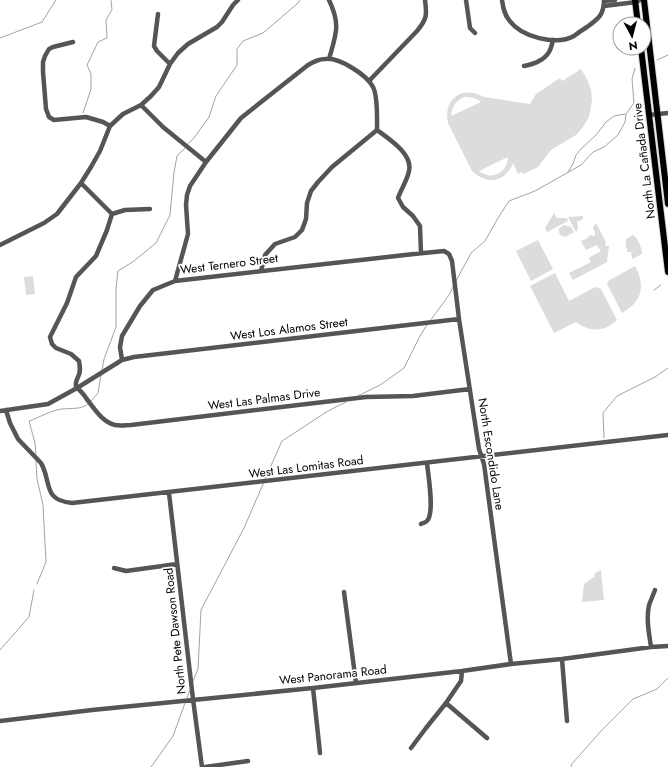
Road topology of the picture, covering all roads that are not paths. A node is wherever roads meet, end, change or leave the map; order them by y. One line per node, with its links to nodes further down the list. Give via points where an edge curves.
1 (238, 0): 17 (street, via 217,27 188,44)
2 (329, 0): 16 (street, via 337,30)
3 (425, 0): 19 (street, via 427,10 424,22)
4 (466, 0): 12 (street, via 470,28)
5 (502, 0): 13 (street, via 508,20 521,32)
6 (615, 0): 9 (street)
7 (644, 0): 22 (main road, North La Cañada Drive)
8 (637, 1): 9 (street); 11 (main road)
9 (604, 2): 13 (street, via 598,22 574,36)
10 (158, 14): 17 (street, via 154,46)
11 (638, 16)
12 (475, 33)
13 (553, 40): 18 (street, via 544,58 535,64)
14 (73, 42): 24 (street, via 49,49 43,62 46,109 49,117 54,120 86,117)
15 (642, 56): 23 (main road, North La Cañada Drive)
16 (329, 59): 19 (street, via 354,68); 26 (street, via 318,60 308,65 241,118)
17 (170, 64): 20 (street, via 159,87)
18 (524, 66)
19 (370, 82): 25 (street, via 374,87)
20 (141, 105): 24 (street, via 123,114); 26 (street, via 163,127)
21 (668, 113): 22 (street)
22 (657, 114): 23 (street); 28 (main road, North La Cañada Drive)
23 (649, 115): 35 (main road, North La Cañada Drive)
24 (110, 126): 27 (street, via 100,151)
25 (377, 130): 33 (street, via 399,148 409,163 409,171 398,198 420,226); 34 (street, via 318,182 311,191 302,230 295,237 275,244 265,256)
26 (206, 162): 36 (street, via 187,194 188,234)
27 (81, 183): 30 (street); 31 (street, via 57,214)
28 (668, 204)
29 (150, 209): 30 (street, via 125,210)
30 (112, 214): 39 (street, via 96,256 76,277 67,303 50,337 56,348 71,354 79,361)
31 (0, 246)
32 (444, 251): 33 (street, West Ternero Street); 37 (street, North Escondido Lane, via 449,254 452,261)
33 (422, 253): 34 (street, West Ternero Street)
34 (261, 270): 36 (street, West Ternero Street)
35 (668, 272)
36 (176, 281): 38 (street, West Ternero Street, via 153,290 140,306 122,336)
37 (459, 319): 38 (street, West Los Alamos Street); 40 (street, North Escondido Lane)
38 (122, 360): 39 (street)
39 (77, 388): 40 (street, West Las Palmas Drive, via 103,419 120,426); 41 (street, via 48,404)
40 (470, 389): 44 (street, North Escondido Lane)
41 (6, 410): 42 (street); 46 (street, West Las Lomitas Road, via 18,439 41,463 50,492 56,499 79,503)
42 (0, 411)
43 (668, 435): 44 (street, West Las Lomitas Road)
44 (481, 456): 45 (street, West Las Lomitas Road); 55 (street, North Escondido Lane)
45 (427, 463): 46 (street, West Las Lomitas Road); 47 (street, via 431,504 429,517)
46 (169, 493): 48 (street, North Pete Dawson Road)
47 (421, 524)
48 (178, 564): 49 (street, via 126,571); 59 (street, North Pete Dawson Road)
49 (114, 568)
50 (655, 590): 53 (street, via 648,614)
51 (344, 592): 57 (street)
52 (668, 646): 53 (street, West Panorama Road)
53 (651, 647): 54 (street, West Panorama Road)
54 (562, 659): 55 (street, West Panorama Road); 62 (street)
55 (511, 664): 56 (street, West Panorama Road)
56 (462, 671): 57 (street, West Panorama Road); 60 (street, via 461,681)
57 (356, 683): 58 (street, West Panorama Road)
58 (313, 688): 59 (street, West Panorama Road); 65 (street)
59 (193, 700): 61 (street, West Panorama Road); 67 (street, North Pete Dawson Road)
60 (446, 703): 63 (street); 64 (street)
61 (0, 721)
62 (568, 721)
63 (487, 738)
64 (411, 748)
65 (320, 753)
66 (248, 762): 68 (street)
67 (202, 767)
68 (205, 767)

